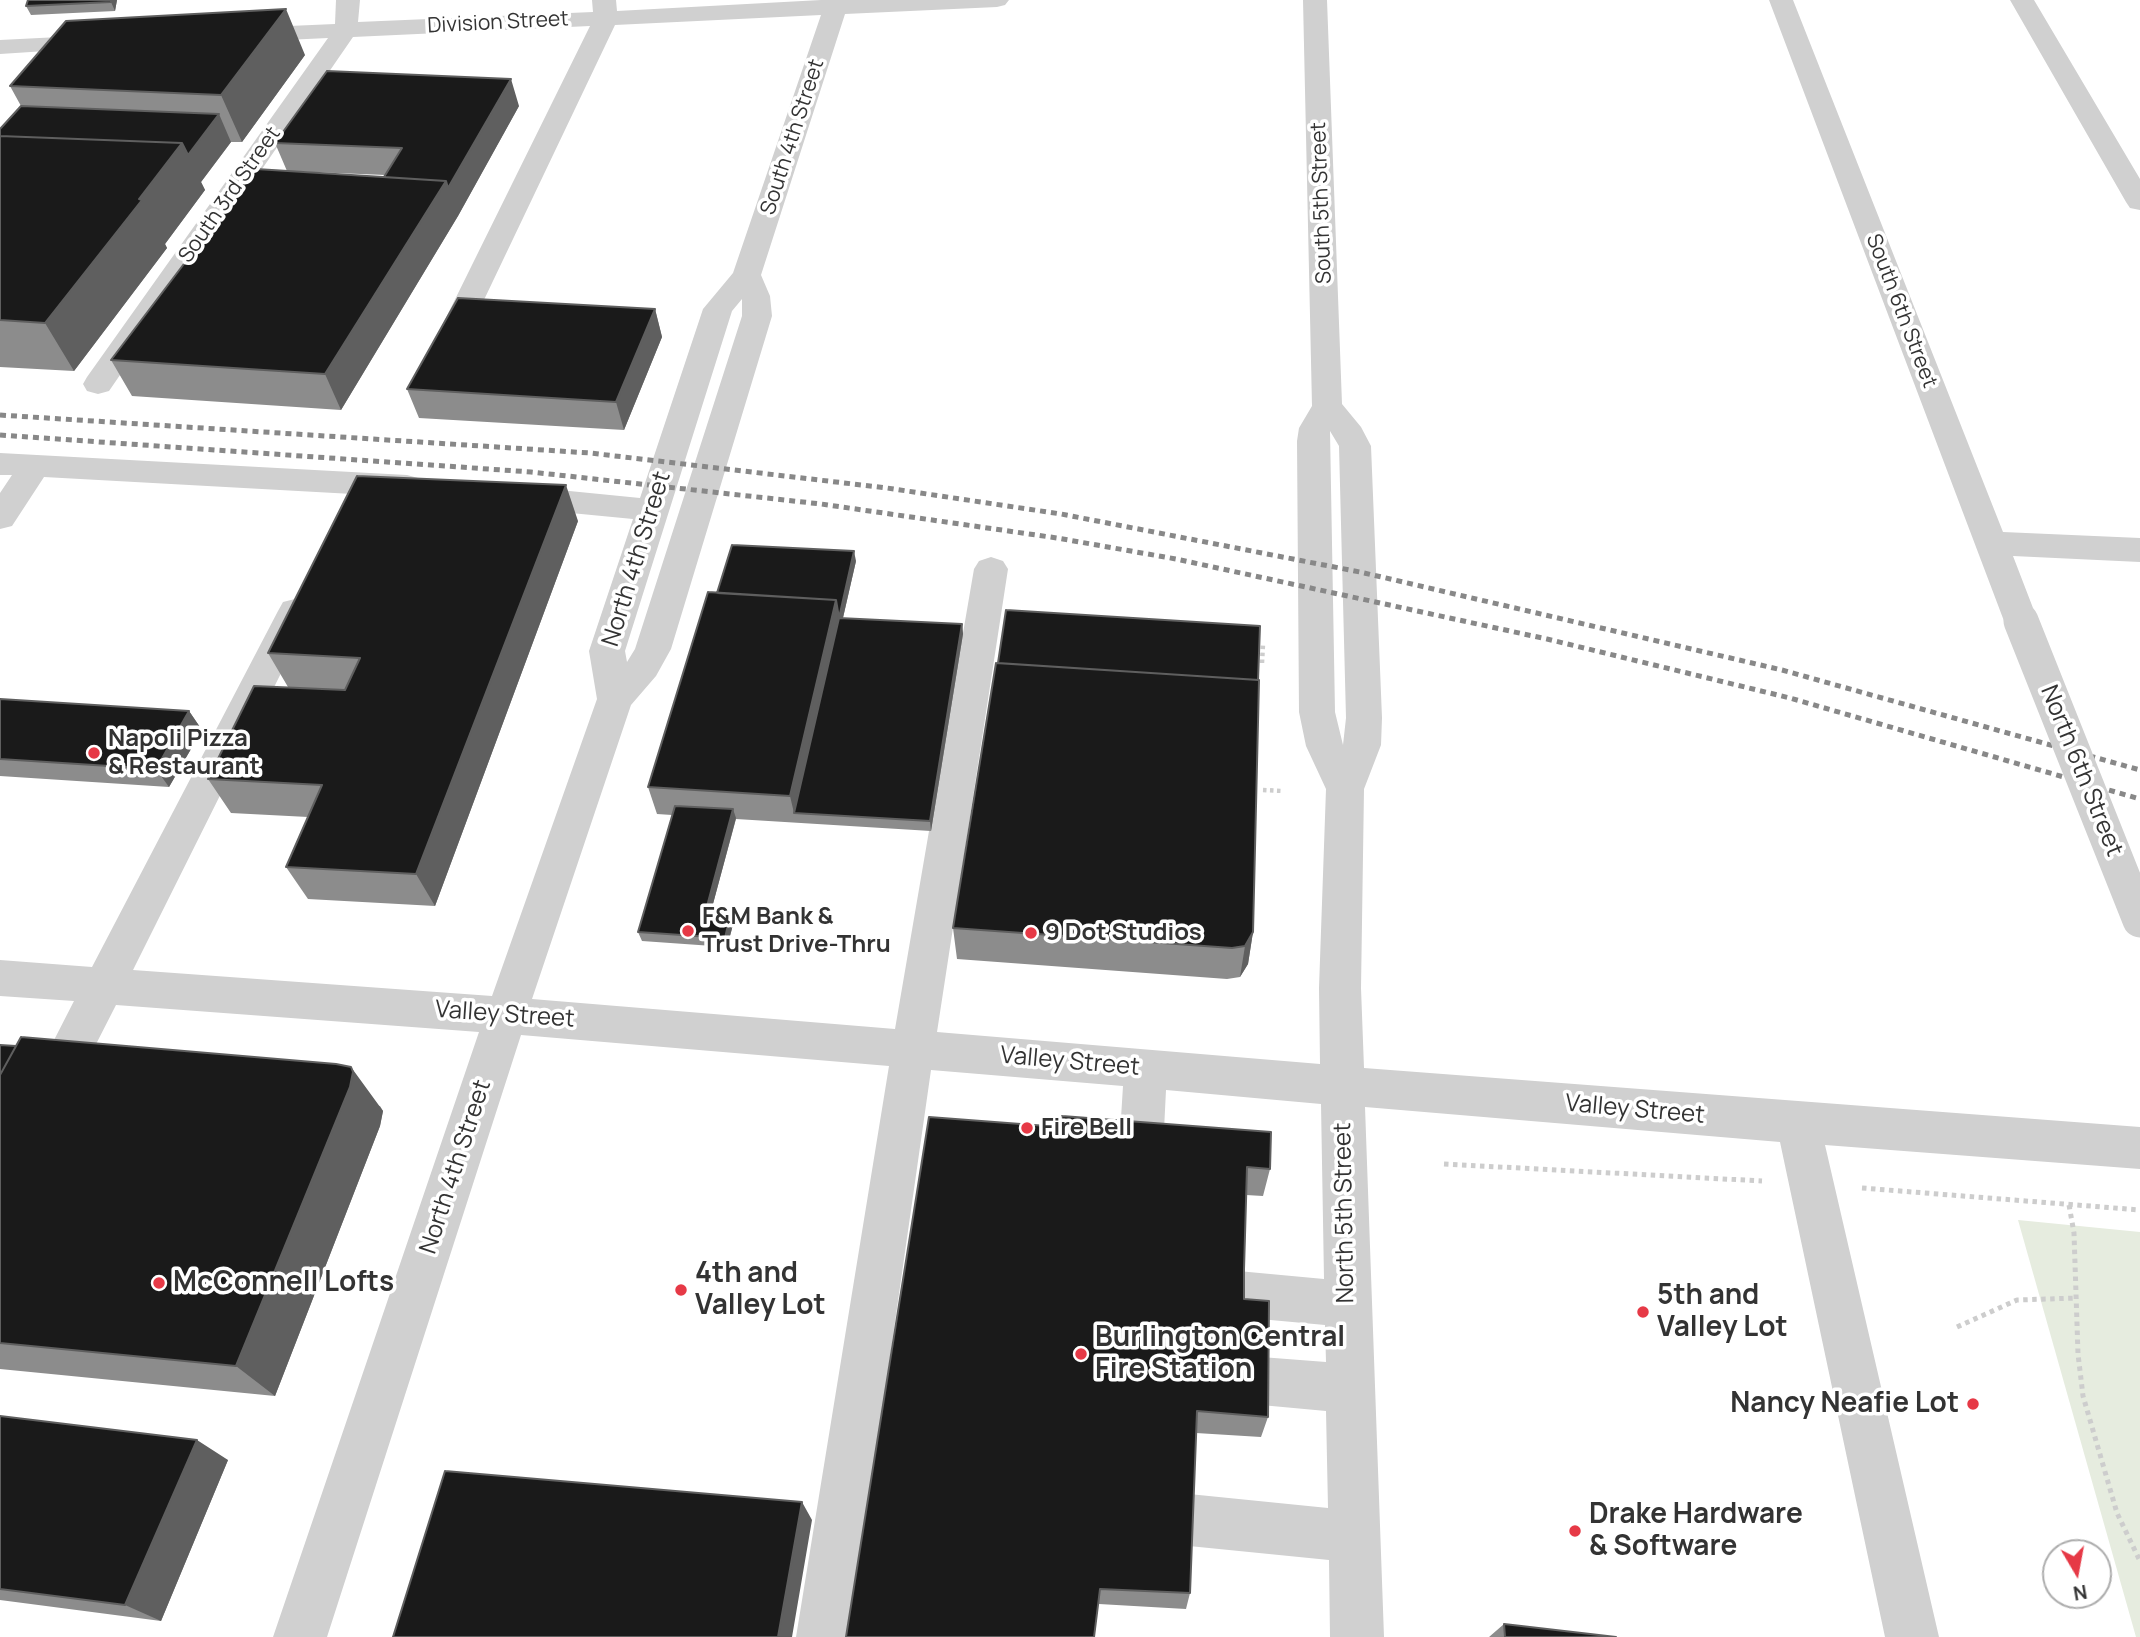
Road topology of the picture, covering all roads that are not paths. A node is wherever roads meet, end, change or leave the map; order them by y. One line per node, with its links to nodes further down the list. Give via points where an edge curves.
1 (348, 0): 8 (street)
2 (997, 0): 6 (street, Division Street)
3 (1315, 0): 16 (street, South 5th Street)
4 (1781, 0): 26 (street, South 6th Street)
5 (2022, 0): 12 (street)
6 (834, 4): 7 (street, Division Street); 13 (street, South 4th Street)
7 (605, 9): 8 (street, Division Street); 14 (street)
8 (346, 30): 9 (street, Division Street); 15 (street, South 3rd Street)
9 (221, 36)
10 (124, 41): 11 (street)
11 (0, 47)
12 (2140, 202)
13 (747, 275): 17 (street, South 4th Street, via 718,309); 32 (street, North 4th Street, via 756,296 757,316 653,649)
14 (436, 368)
15 (98, 384)
16 (1327, 406): 28 (street, South 5th Street, via 1313,435); 33 (street, North 5th Street, via 1354,446 1363,731)
17 (668, 461): 23 (street, North 4th Street)
18 (0, 464): 19 (street)
19 (37, 466): 20 (street); 24 (street)
20 (361, 481): 21 (street); 25 (street)
21 (430, 488)
22 (485, 494): 23 (street)
23 (652, 510): 32 (street, North 4th Street, via 607,651)
24 (0, 518)
25 (342, 519)
26 (1989, 542): 27 (street); 31 (street, South 6th Street)
27 (2140, 550)
28 (1314, 563): 33 (street, North 5th Street, via 1317,712 1325,747)
29 (991, 569): 38 (street)
30 (311, 581): 36 (street)
31 (2021, 621): 34 (street, North 6th Street, bridge)
32 (615, 698): 37 (street, North 4th Street)
33 (1345, 789): 40 (street, North 5th Street)
34 (2140, 920)
35 (0, 978): 36 (street, Valley Street)
36 (106, 985): 37 (street, Valley Street); 41 (street)
37 (506, 1015): 38 (street, Valley Street); 51 (street, North 4th Street)
38 (913, 1048): 39 (street, Valley Street); 52 (street)
39 (1146, 1069): 40 (street, Valley Street); 44 (street)
40 (1342, 1086): 42 (street, Valley Street); 46 (street, North 5th Street)
41 (38, 1114)
42 (1798, 1122): 43 (street, Valley Street); 54 (street)
43 (2140, 1148)
44 (1141, 1150)
45 (1238, 1294): 46 (street)
46 (1348, 1304): 48 (street, North 5th Street)
47 (1261, 1381): 48 (street)
48 (1350, 1390): 50 (street, North 5th Street)
49 (1189, 1520): 50 (street)
50 (1354, 1537): 53 (street, North 5th Street)
51 (300, 1637)
52 (823, 1637)
53 (1357, 1637)
54 (1912, 1637)

